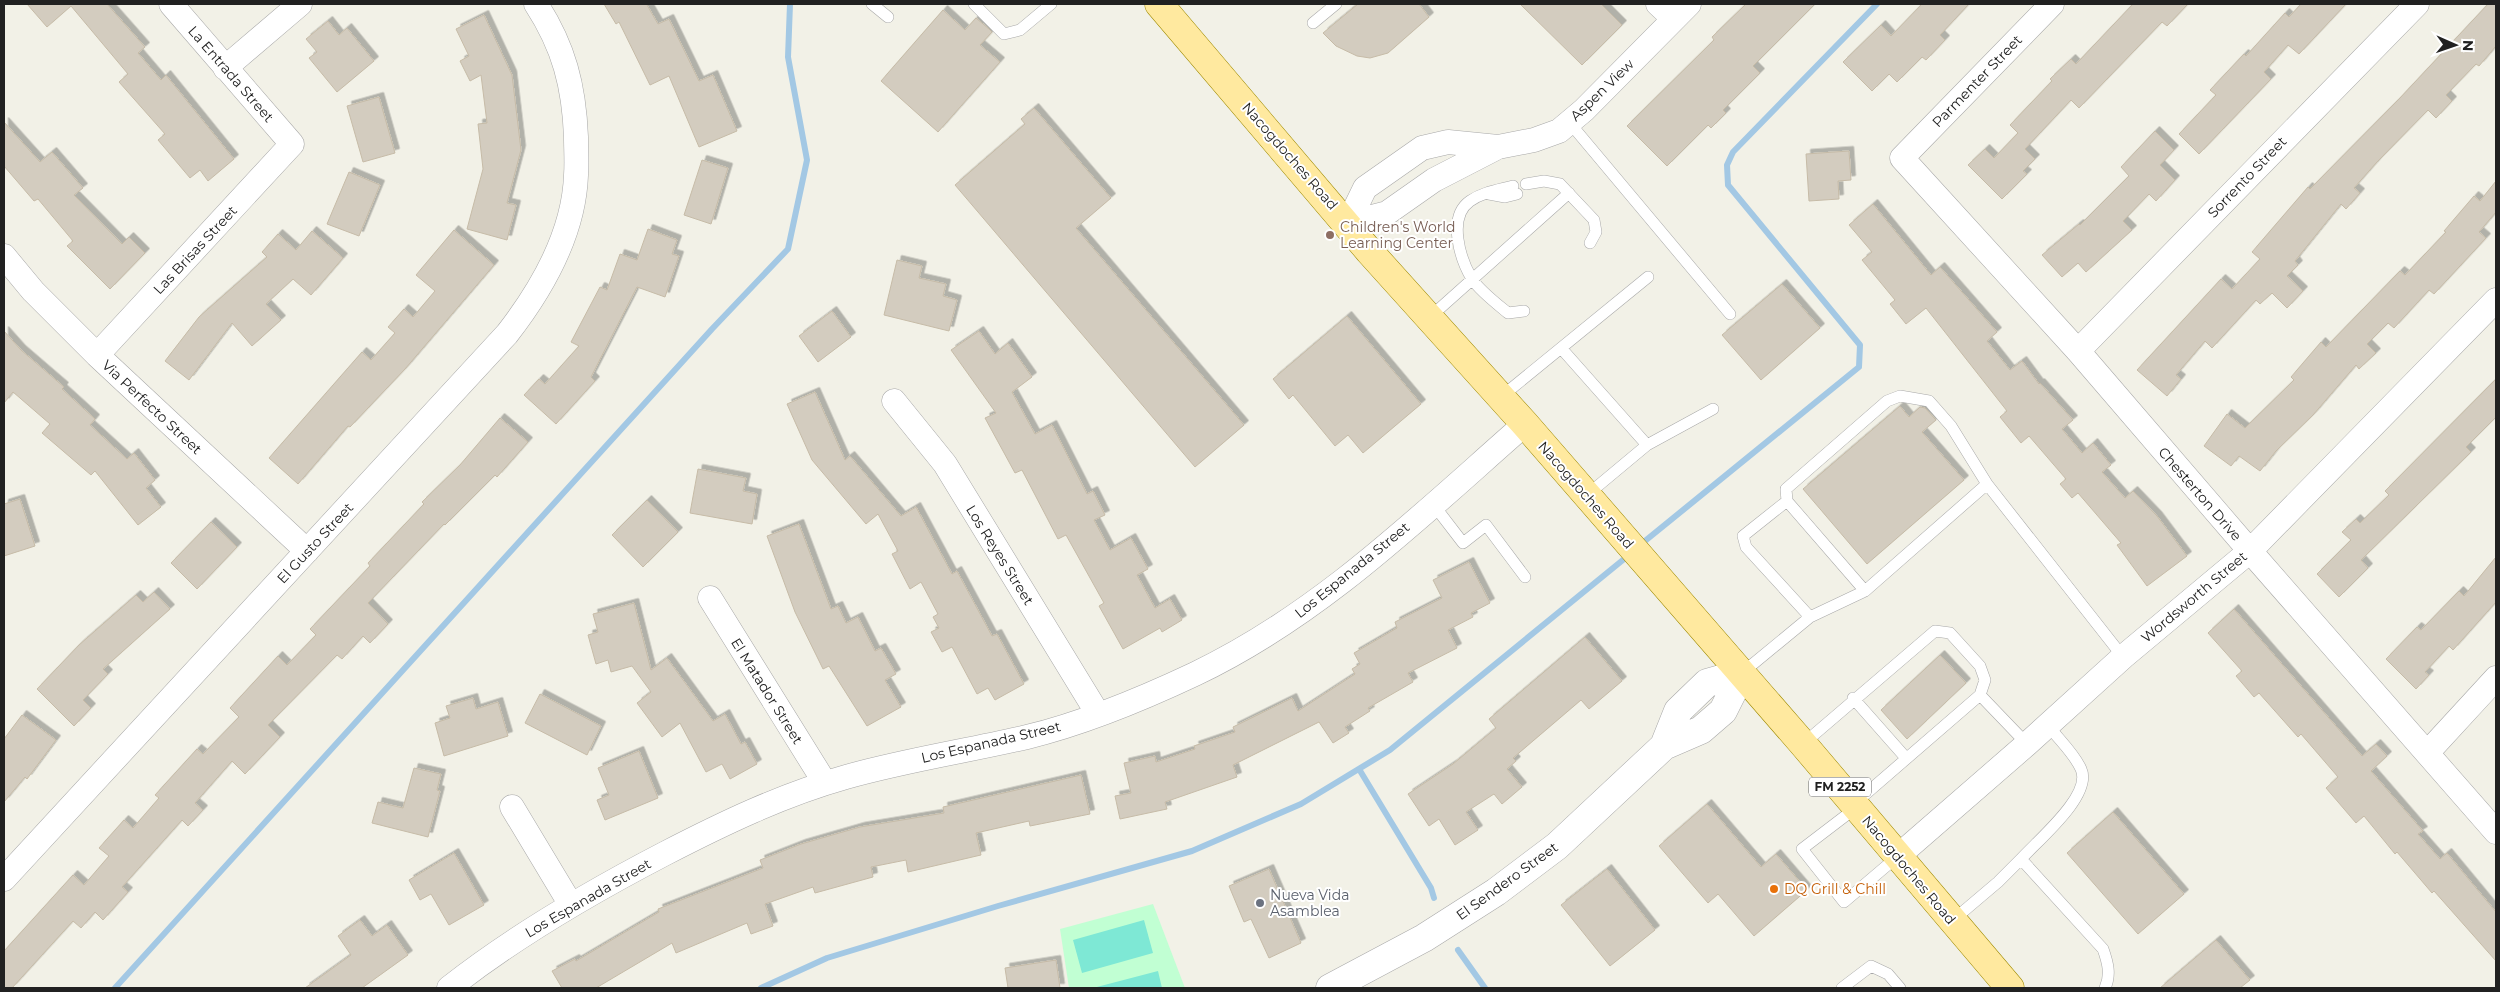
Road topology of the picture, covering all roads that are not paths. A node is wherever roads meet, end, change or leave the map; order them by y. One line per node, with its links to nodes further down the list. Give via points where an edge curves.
1 (171, 4): 14 (street, La Entrada Street)
2 (300, 4): 14 (street)
3 (536, 4): 41 (street, El Gusto Street, via 562,52 570,78 575,130 576,177 568,222 557,252 527,309 507,334)
4 (872, 4): 12 (lane)
5 (974, 4): 6 (lane, via 1004,34 1020,30)
6 (1051, 4)
7 (1159, 4): 20 (main road, Nacogdoches Road / FM 2252)
8 (1336, 4): 13 (lane)
9 (2052, 4): 18 (street, Parmenter Street)
10 (2417, 4): 30 (street, Sorrento Street)
11 (1674, 9): 15 (street, Aspen View)
12 (888, 17)
13 (1313, 23)
14 (225, 68): 16 (street, La Entrada Street)
15 (1569, 122): 17 (street, Aspen View, via 1559,131 1534,140); 27 (lane)
16 (292, 144): 31 (street, Las Brisas Street)
17 (1498, 147): 20 (street, Aspen View, via 1434,180 1387,214); 20 (street, Aspen View, via 1448,142 1422,148 1365,188)
18 (1902, 158): 30 (street, Chesterton Drive)
19 (1569, 193): 21 (lane, via 1594,220 1596,232); 24 (lane); 24 (lane, via 1560,184 1548,181 1544,186 1521,189 1505,197 1485,193 1468,202 1456,225 1460,250)
20 (1348, 223): 28 (main road, Nacogdoches Road / FM 2252)
21 (1590, 243)
22 (4, 256): 31 (street, Via Perfecto Street, via 33,291)
23 (1648, 278): 29 (lane)
24 (1472, 279): 26 (lane, via 1508,313); 28 (lane)
25 (2496, 300): 42 (street, Wordsworth Street)
26 (1524, 311)
27 (1730, 314)
28 (1429, 318): 32 (main road, Nacogdoches Road / FM 2252)
29 (1562, 348): 32 (lane); 36 (lane)
30 (2078, 351): 42 (street, Chesterton Drive)
31 (97, 355): 41 (street, Via Perfecto Street)
32 (1501, 397): 35 (main road, Nacogdoches Road / FM 2252)
33 (894, 401): 52 (street, Los Reyes Street, via 944,464)
34 (1713, 409): 36 (lane)
35 (1525, 424): 39 (main road, Nacogdoches Road / FM 2252); 40 (street, Los Espanada Street)
36 (1647, 444): 39 (lane)
37 (1987, 484): 38 (lane, via 1951,426 1928,401 1900,396 1887,401 1786,489); 44 (lane); 47 (lane)
38 (1788, 501): 44 (lane); 46 (lane, via 1743,536 1746,547)
39 (1593, 503): 48 (main road, Nacogdoches Road / FM 2252)
40 (1433, 504): 43 (lane, via 1462,543 1486,525); 52 (street, Los Espanada Street, via 1369,561 1295,617 1196,673)
41 (307, 551): 64 (street, El Gusto Street)
42 (2250, 551): 47 (street, Wordsworth Street); 56 (street, Chesterton Drive)
43 (1525, 577)
44 (1865, 592): 46 (lane)
45 (710, 598): 58 (street, El Matador Street)
46 (1810, 617): 48 (lane)
47 (2123, 657): 53 (street, Wordsworth Street)
48 (1742, 673): 54 (main road, Nacogdoches Road / FM 2252); 68 (street, El Sendero Street, via 1707,683 1678,711 1664,746 1557,846 1496,892 1424,938)
49 (2496, 678): 56 (street)
50 (1980, 695): 51 (lane, via 1985,680 1980,666 1950,633 1935,631); 55 (lane); 57 (lane)
51 (1853, 698): 54 (lane); 57 (lane)
52 (1098, 714): 58 (street, Los Espanada Street, via 1029,736 912,760)
53 (2048, 725): 55 (street, Wordsworth Street); 63 (lane, via 2082,770 2084,781 2070,807)
54 (1803, 744): 59 (main road, Nacogdoches Road / FM 2252)
55 (2028, 744): 62 (street, Wordsworth Street)
56 (2428, 752): 61 (street, Chesterton Drive)
57 (1906, 758): 59 (lane)
58 (825, 783): 65 (street, Los Espanada Street, via 729,820)
59 (1855, 805): 62 (main road, Nacogdoches Road / FM 2252); 62 (lane, via 1802,849 1844,902)
60 (512, 807): 65 (street)
61 (2496, 832)
62 (1897, 857): 66 (main road, Nacogdoches Road / FM 2252)
63 (2021, 859): 66 (lane); 72 (lane, via 2103,950 2109,969)
64 (4, 880)
65 (571, 905): 67 (street, Los Espanada Street)
66 (1952, 921): 71 (main road, Nacogdoches Road / FM 2252)
67 (448, 988)
68 (1330, 988)
69 (1842, 988): 70 (lane, via 1871,966 1888,974)
70 (1900, 988)
71 (2010, 988)
72 (2105, 988)

